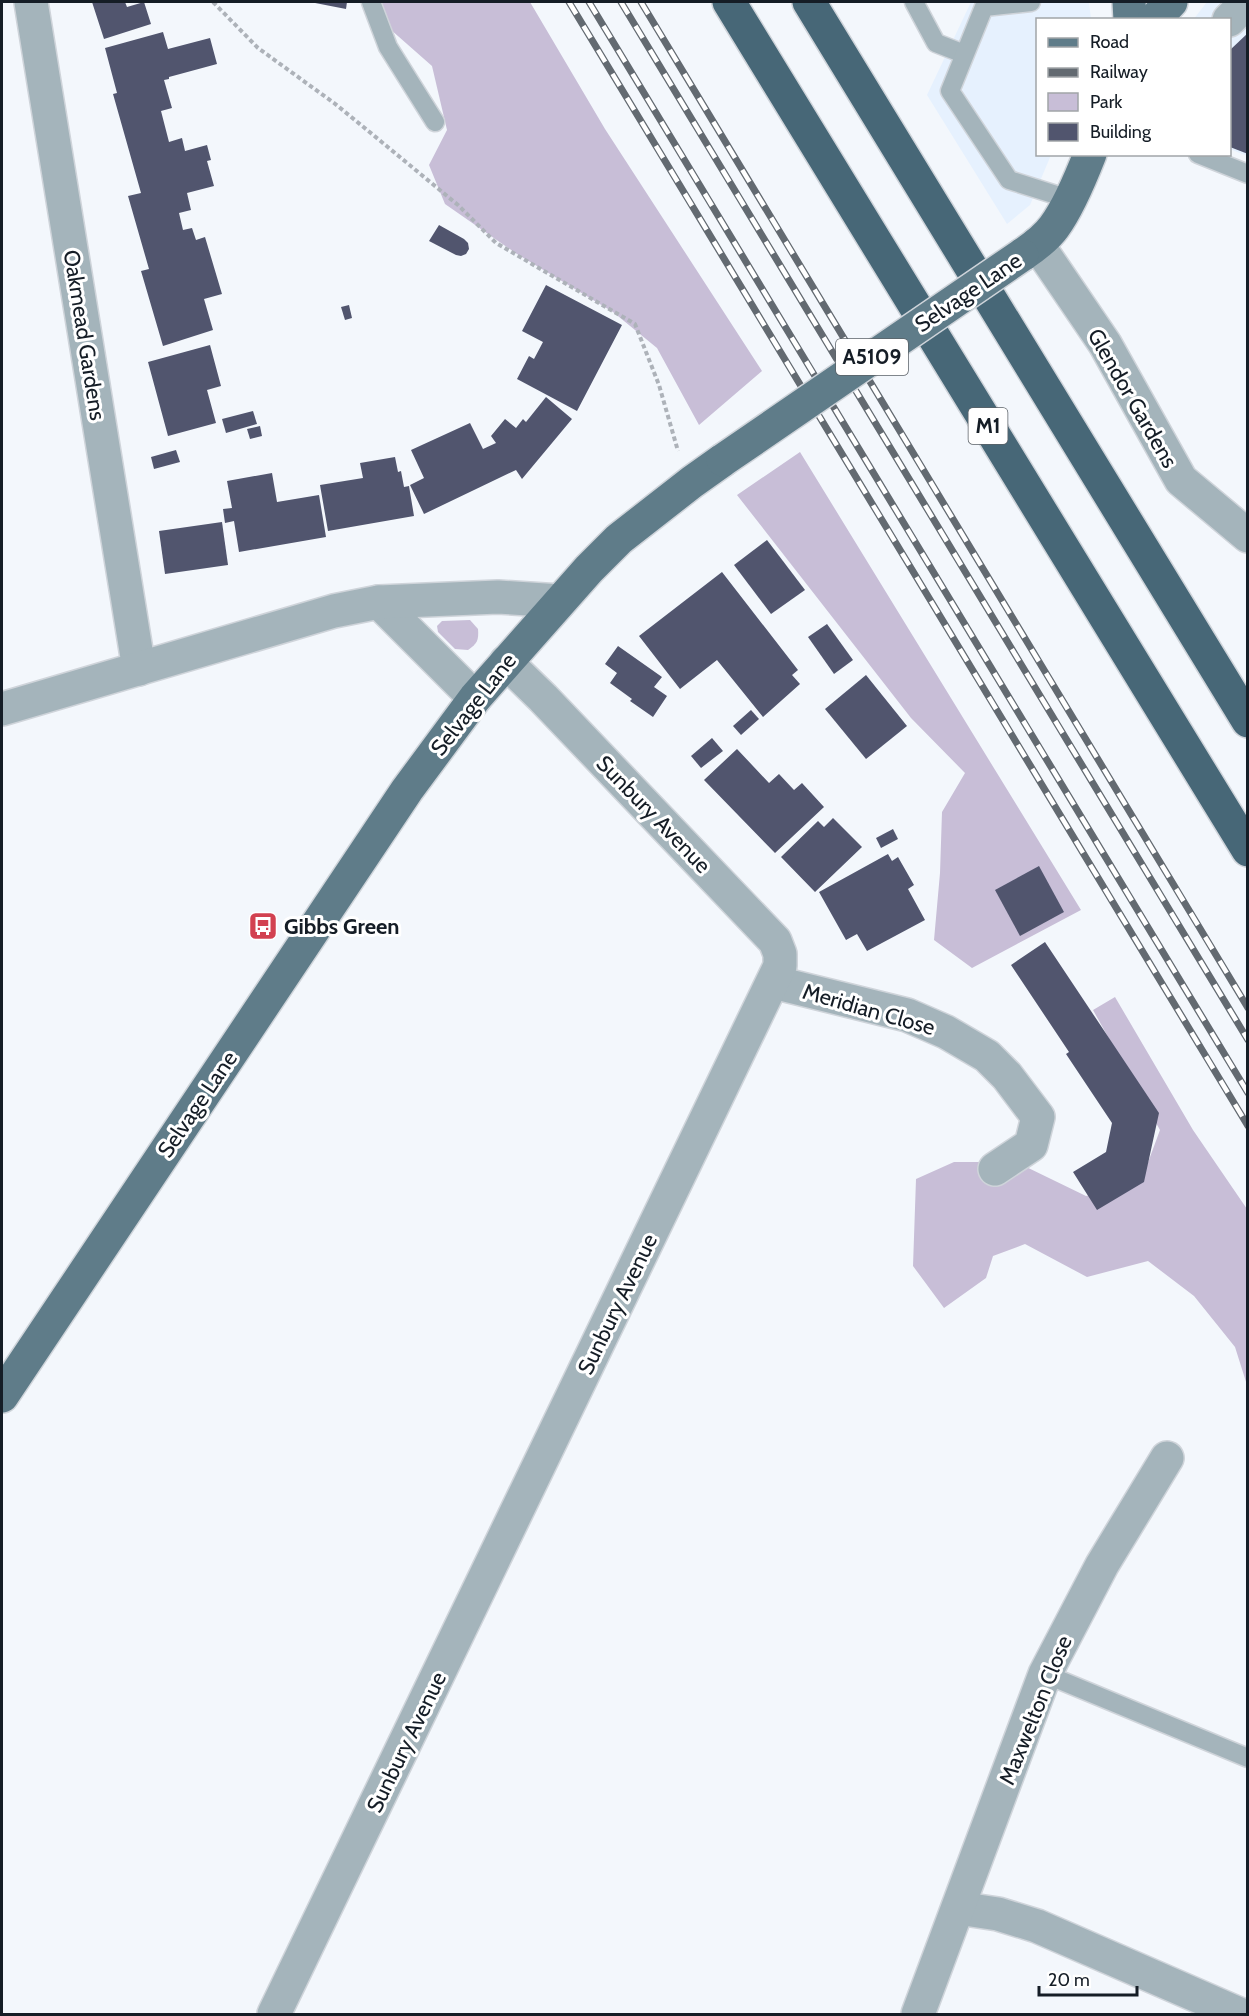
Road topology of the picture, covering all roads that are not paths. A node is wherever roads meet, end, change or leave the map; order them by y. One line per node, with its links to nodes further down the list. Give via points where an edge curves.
1 (31, 2): 24 (street, Oakmead Gardens)
2 (371, 2): 14 (lane, via 388,47)
3 (729, 2): 28 (highway, M1)
4 (809, 2): 27 (highway)
5 (914, 2): 13 (lane, via 936,43)
6 (1031, 2): 13 (lane, via 984,8)
7 (1129, 2): 10 (main road)
8 (1171, 2): 11 (main road)
9 (1247, 2): 12 (street)
10 (1130, 18)
11 (1156, 18)
12 (1230, 18)
13 (964, 54): 18 (lane, via 950,92 1009,180)
14 (435, 122)
15 (1089, 156): 18 (main road, Selvage Lane / A5109)
16 (1203, 156): 17 (lane)
17 (1248, 174)
18 (1069, 199): 19 (main road, Selvage Lane / A5109, via 1054,227)
19 (1030, 249): 20 (street, Glendor Gardens, via 1105,344 1181,480); 21 (main road, Selvage Lane / A5109, bridge, via 692,482 619,539)
20 (1248, 536)
21 (560, 601): 22 (street, via 498,597); 23 (main road, Selvage Lane / A5109)
22 (379, 602): 24 (street, via 334,610); 25 (street)
23 (506, 662): 25 (main road, Selvage Lane / A5109); 29 (street, Sunbury Avenue, via 775,941 780,966)
24 (138, 669): 26 (street)
25 (475, 698): 31 (main road, Selvage Lane / A5109, via 407,790)
26 (2, 709)
27 (1248, 721)
28 (1248, 850)
29 (773, 982): 30 (street, Meridian Close, via 908,1016 987,1056 1038,1117 1031,1145); 36 (street, Sunbury Avenue)
30 (995, 1169)
31 (2, 1396)
32 (1167, 1458): 33 (street, Maxwelton Close, via 1102,1565)
33 (1045, 1674): 34 (lane); 35 (street, Maxwelton Close)
34 (1248, 1758)
35 (958, 1908): 37 (street, Maxwelton Close); 38 (street, via 998,1914 1037,1926)
36 (274, 2014)
37 (918, 2014)
38 (1239, 2014)

